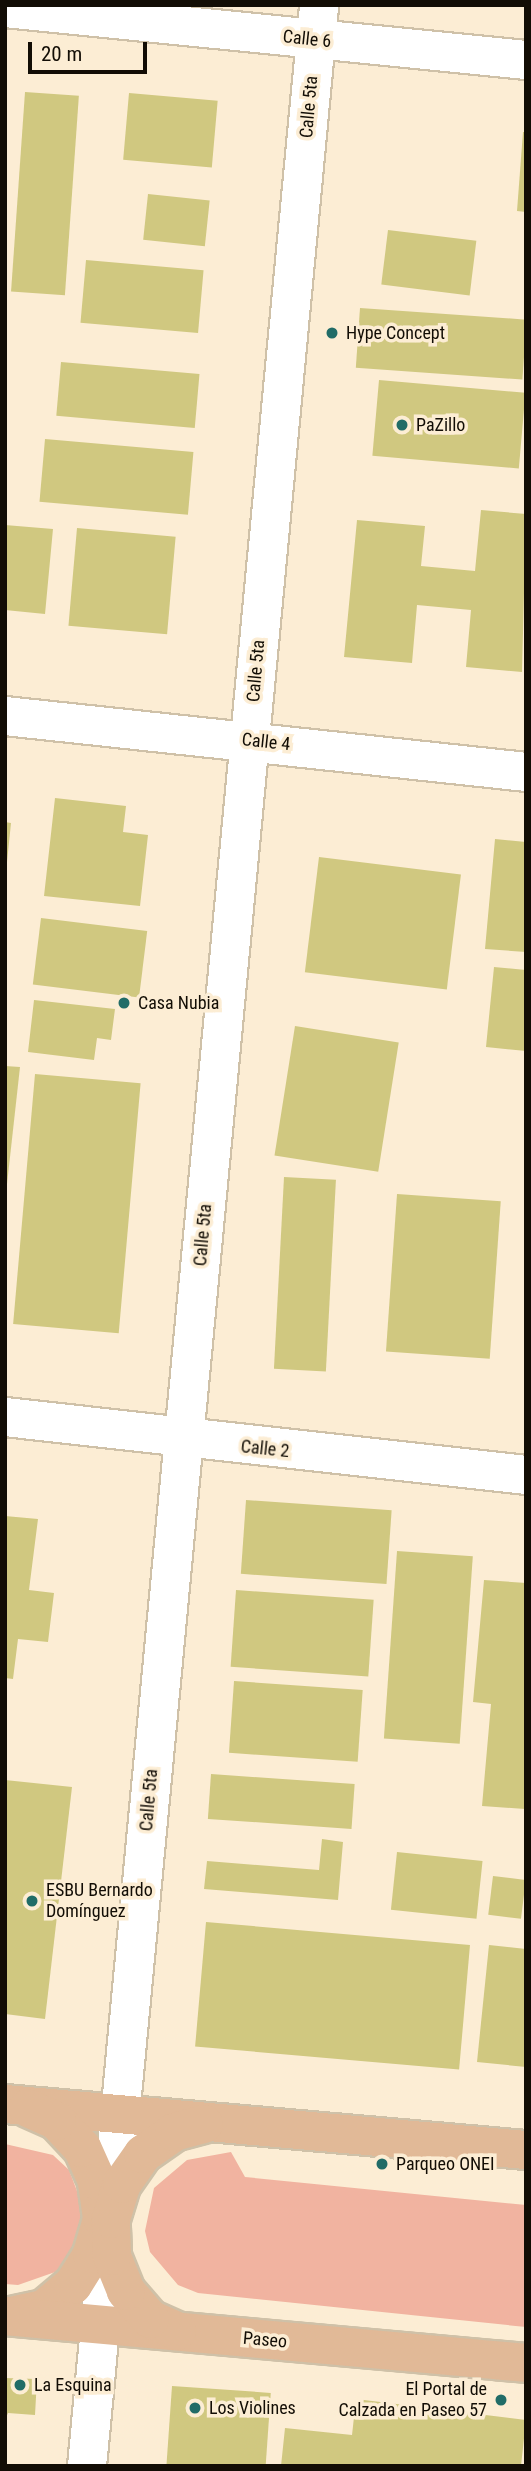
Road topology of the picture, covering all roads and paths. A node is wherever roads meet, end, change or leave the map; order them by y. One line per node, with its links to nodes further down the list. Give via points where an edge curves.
1 (5, 8): 2 (street, Calle 6)
2 (317, 22): 3 (street, Calle 6); 5 (street, Calle 5ta)
3 (526, 60)
4 (5, 716): 5 (street, Calle 4)
5 (249, 740): 6 (street, Calle 4); 8 (street, Calle 5ta)
6 (526, 772)
7 (5, 1417): 8 (street, Calle 2)
8 (183, 1440): 9 (street, Calle 2); 11 (street, Calle 5ta)
9 (526, 1475)
10 (14, 2105): 11 (main road); 15 (main road, via 57,2121 82,2148 97,2181 102,2218 92,2254 73,2285 44,2309)
11 (119, 2114): 12 (main road); 14 (street, Calle 5ta)
12 (209, 2122): 13 (main road); 14 (main road, via 174,2132 144,2154 122,2184)
13 (526, 2150)
14 (111, 2219): 16 (street, Calle 5ta); 17 (main road, via 112,2256 126,2291 150,2319)
15 (8, 2316): 16 (main road, Paseo)
16 (100, 2325): 17 (main road, Paseo); 19 (street, Calle 5ta)
17 (181, 2332): 18 (main road, Paseo)
18 (526, 2363)
19 (87, 2466)

